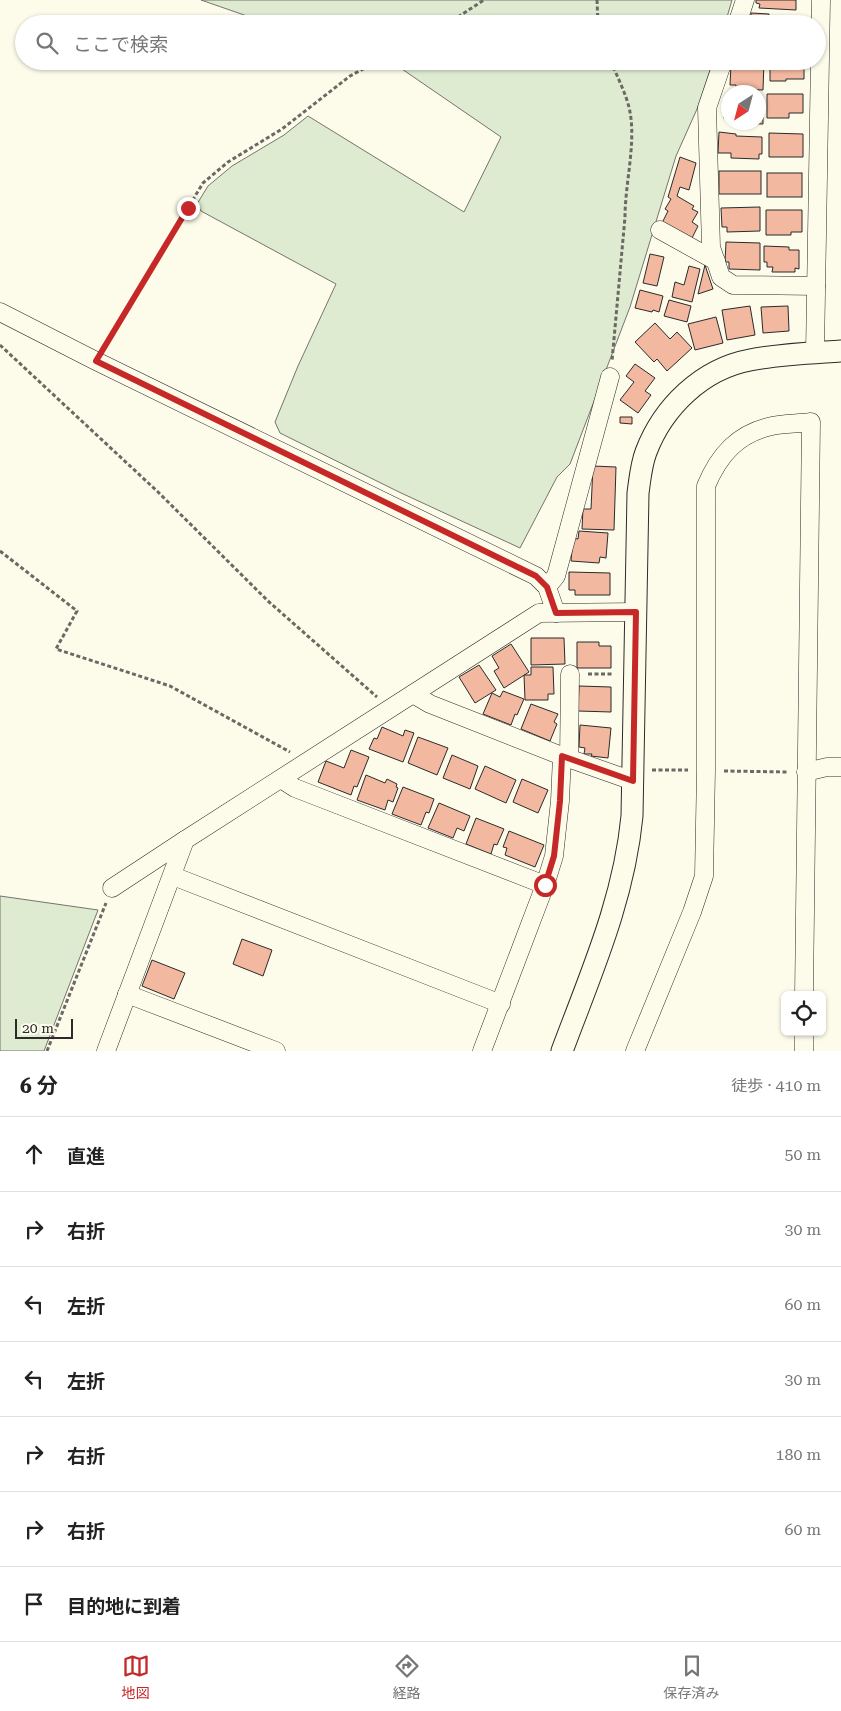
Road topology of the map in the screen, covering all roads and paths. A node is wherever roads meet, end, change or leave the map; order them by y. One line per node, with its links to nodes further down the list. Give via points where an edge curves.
1 (484, 0): 5 (path)
2 (597, 0): 6 (path)
3 (745, 0): 7 (street)
4 (821, 0): 8 (street)
5 (461, 15)
6 (598, 15)
7 (740, 15)
8 (821, 15)
9 (361, 70): 19 (path, via 282,128 228,162 203,183)
10 (614, 70): 20 (path, via 630,111 632,134)
11 (721, 70): 14 (street, via 707,108 711,246)
12 (820, 70): 15 (street)
13 (660, 230): 14 (street)
14 (716, 261): 15 (street, via 721,277 733,286)
15 (816, 286): 18 (street)
16 (0, 312): 19 (street)
17 (0, 346): 28 (path, via 158,492 268,601)
18 (828, 351): 23 (street, via 750,360 728,366 696,384 666,414 654,434 641,472)
19 (96, 361): 22 (street, via 536,576)
20 (610, 376): 22 (street, via 556,576)
21 (0, 551): 29 (path, via 76,611 56,650 170,686)
22 (547, 587): 24 (street)
23 (636, 612): 24 (street); 34 (street)
24 (556, 613): 27 (street, via 539,614)
25 (570, 674): 26 (path); 30 (street)
26 (619, 674)
27 (413, 694): 30 (street, via 430,704); 33 (street)
28 (378, 698)
29 (293, 754)
30 (566, 757): 34 (street); 37 (street, via 554,856)
31 (834, 767): 32 (street)
32 (806, 772): 39 (street); 48 (street, via 811,422 772,426 737,441 714,467 706,486 704,876)
33 (282, 779): 35 (street); 37 (street, via 295,788)
34 (633, 781): 47 (street, via 630,842 617,901)
35 (185, 840): 36 (street); 38 (street)
36 (173, 876): 40 (street); 41 (street)
37 (545, 885): 41 (street)
38 (112, 888): 43 (path)
39 (804, 991)
40 (128, 994): 44 (street); 45 (street)
41 (501, 1004): 46 (street)
42 (804, 1036): 49 (street)
43 (47, 1051)
44 (106, 1051)
45 (276, 1051)
46 (482, 1051)
47 (562, 1051)
48 (635, 1051)
49 (804, 1051)

